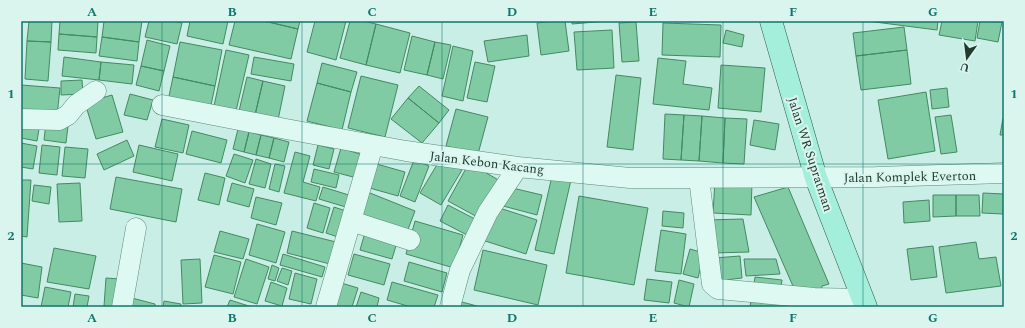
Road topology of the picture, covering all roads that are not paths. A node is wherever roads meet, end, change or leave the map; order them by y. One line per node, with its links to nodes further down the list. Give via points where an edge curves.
1 (771, 21): 9 (main road, Jalan WR Supratman)
2 (96, 91): 4 (street, via 59,120)
3 (162, 105): 5 (street, Jalan Kebon Kacang)
4 (21, 118)
5 (373, 145): 6 (street, Jalan Kebon Kacang); 10 (street)
6 (518, 167): 8 (street, Jalan Kebon Kacang, via 630,178); 16 (street, via 488,212 460,270)
7 (1004, 173): 9 (street, Jalan Komplek Everton)
8 (700, 178): 9 (street, Jalan Kebon Kacang); 13 (street, via 714,287)
9 (816, 178): 13 (main road, Jalan WR Supratman)
10 (351, 221): 12 (street); 15 (street)
11 (136, 228): 14 (street)
12 (410, 240)
13 (864, 303)
14 (122, 307)
15 (326, 307)
16 (450, 307)

